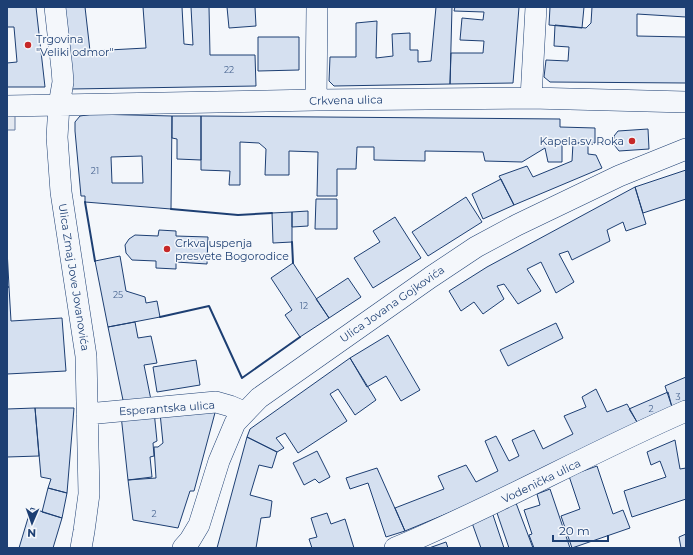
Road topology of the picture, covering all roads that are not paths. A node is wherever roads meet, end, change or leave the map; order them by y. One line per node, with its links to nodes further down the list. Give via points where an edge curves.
1 (55, 7): 7 (street, Ulica Zmaj Jove Jovanovića, via 63,82)
2 (317, 7): 5 (street)
3 (536, 7): 4 (street)
4 (530, 98): 5 (street, Crkvena ulica); 6 (street, Crkvena ulica)
5 (316, 100): 7 (street, Crkvena ulica)
6 (686, 102)
7 (60, 105): 8 (street, Crkvena ulica); 12 (street, Ulica Zmaj Jove Jovanovića, via 58,138 61,192 86,356)
8 (7, 106)
9 (686, 149): 11 (street, Ulica Jovana Gojkovića, via 619,176 476,247 316,356)
10 (686, 411): 15 (street, Vodenička ulica, via 453,523)
11 (244, 412): 12 (street, Esperantska ulica, via 216,402); 14 (street, Ulica Jovana Gojkovića, via 235,423 219,461 199,525)
12 (87, 414): 13 (street, Ulica Zmaj Jove Jovanovića, via 89,494)
13 (81, 548)
14 (183, 548)
15 (395, 548)

